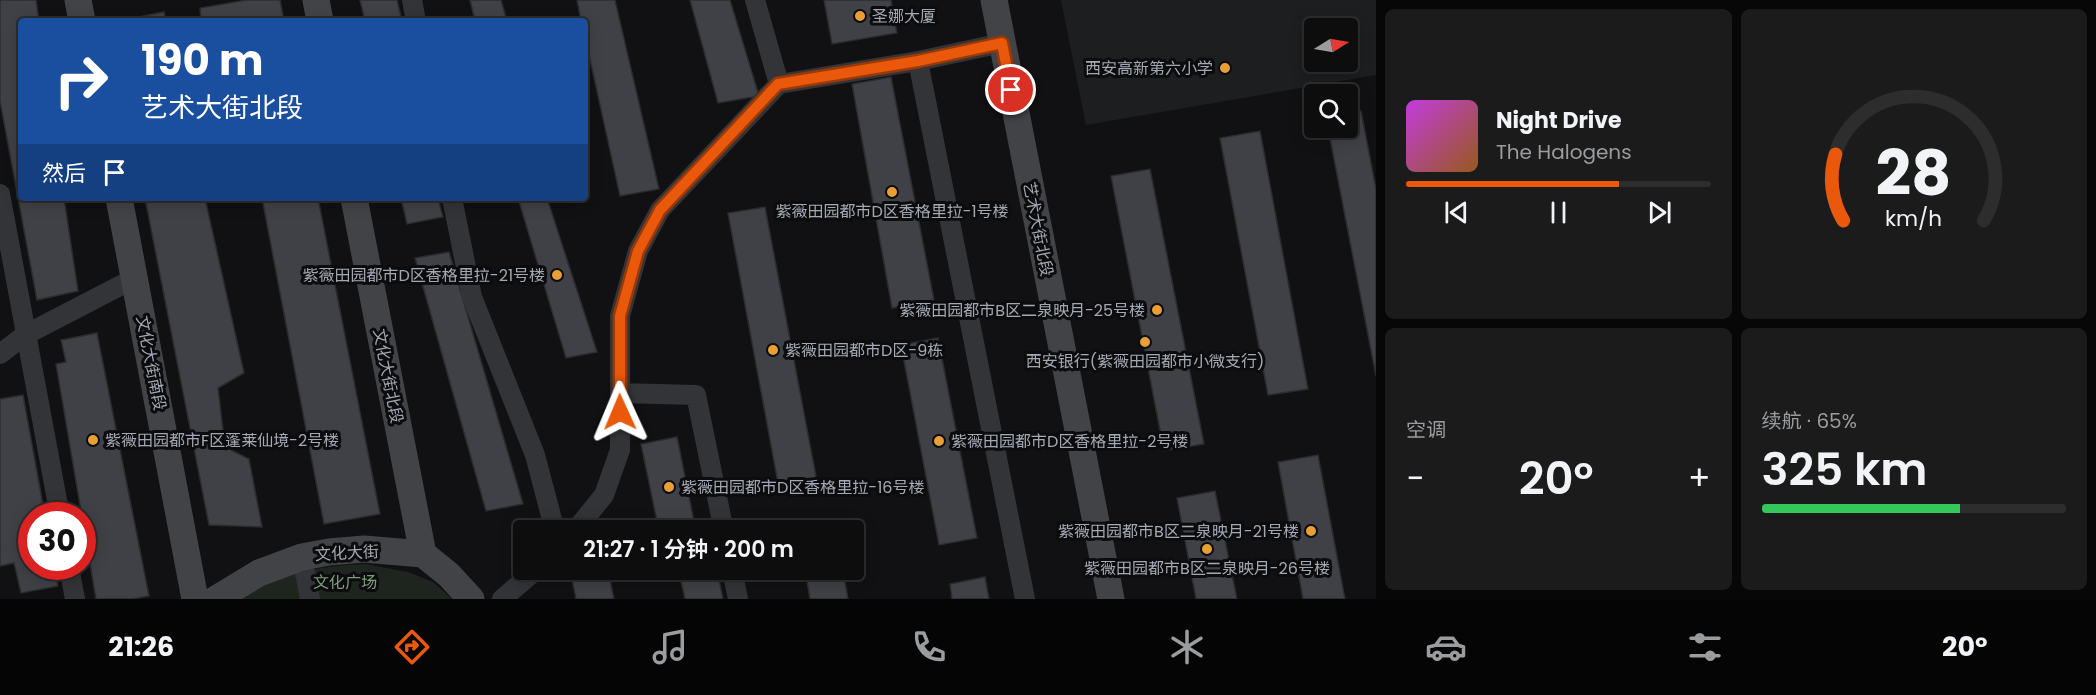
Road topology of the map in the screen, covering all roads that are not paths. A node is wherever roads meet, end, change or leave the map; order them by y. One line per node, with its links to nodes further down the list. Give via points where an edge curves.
1 (78, 0): 6 (street)
2 (316, 0): 7 (street)
3 (412, 0): 8 (street)
4 (755, 0): 11 (street)
5 (994, 0): 9 (street, 艺术大街北段)
6 (81, 18)
7 (319, 18)
8 (415, 18)
9 (1002, 43): 10 (street); 37 (street, 艺术大街北段)
10 (918, 61): 11 (street); 36 (street)
11 (778, 84): 19 (street, via 660,210 638,251 620,316)
12 (0, 194): 17 (street)
13 (119, 201): 16 (street, 文化大街南段)
14 (355, 201): 24 (street, 文化大街北段)
15 (453, 201): 21 (street, via 472,297 535,456)
16 (135, 278): 17 (street); 30 (street, 文化大街南段)
17 (25, 335): 18 (street); 20 (street)
18 (0, 354)
19 (620, 393): 22 (street, via 620,450 604,495); 23 (street, via 696,395)
20 (57, 502)
21 (552, 520)
22 (584, 520)
23 (722, 520)
24 (423, 554): 25 (street, 文化大街, via 364,549); 33 (street)
25 (302, 557): 31 (street, 文化大街, via 259,573); 32 (street)
26 (71, 580): 29 (street)
27 (524, 580): 34 (street)
28 (734, 580): 35 (street)
29 (75, 599)
30 (195, 599)
31 (216, 599)
32 (310, 599)
33 (471, 599)
34 (502, 599)
35 (738, 599)
36 (1025, 599)
37 (1111, 599)

